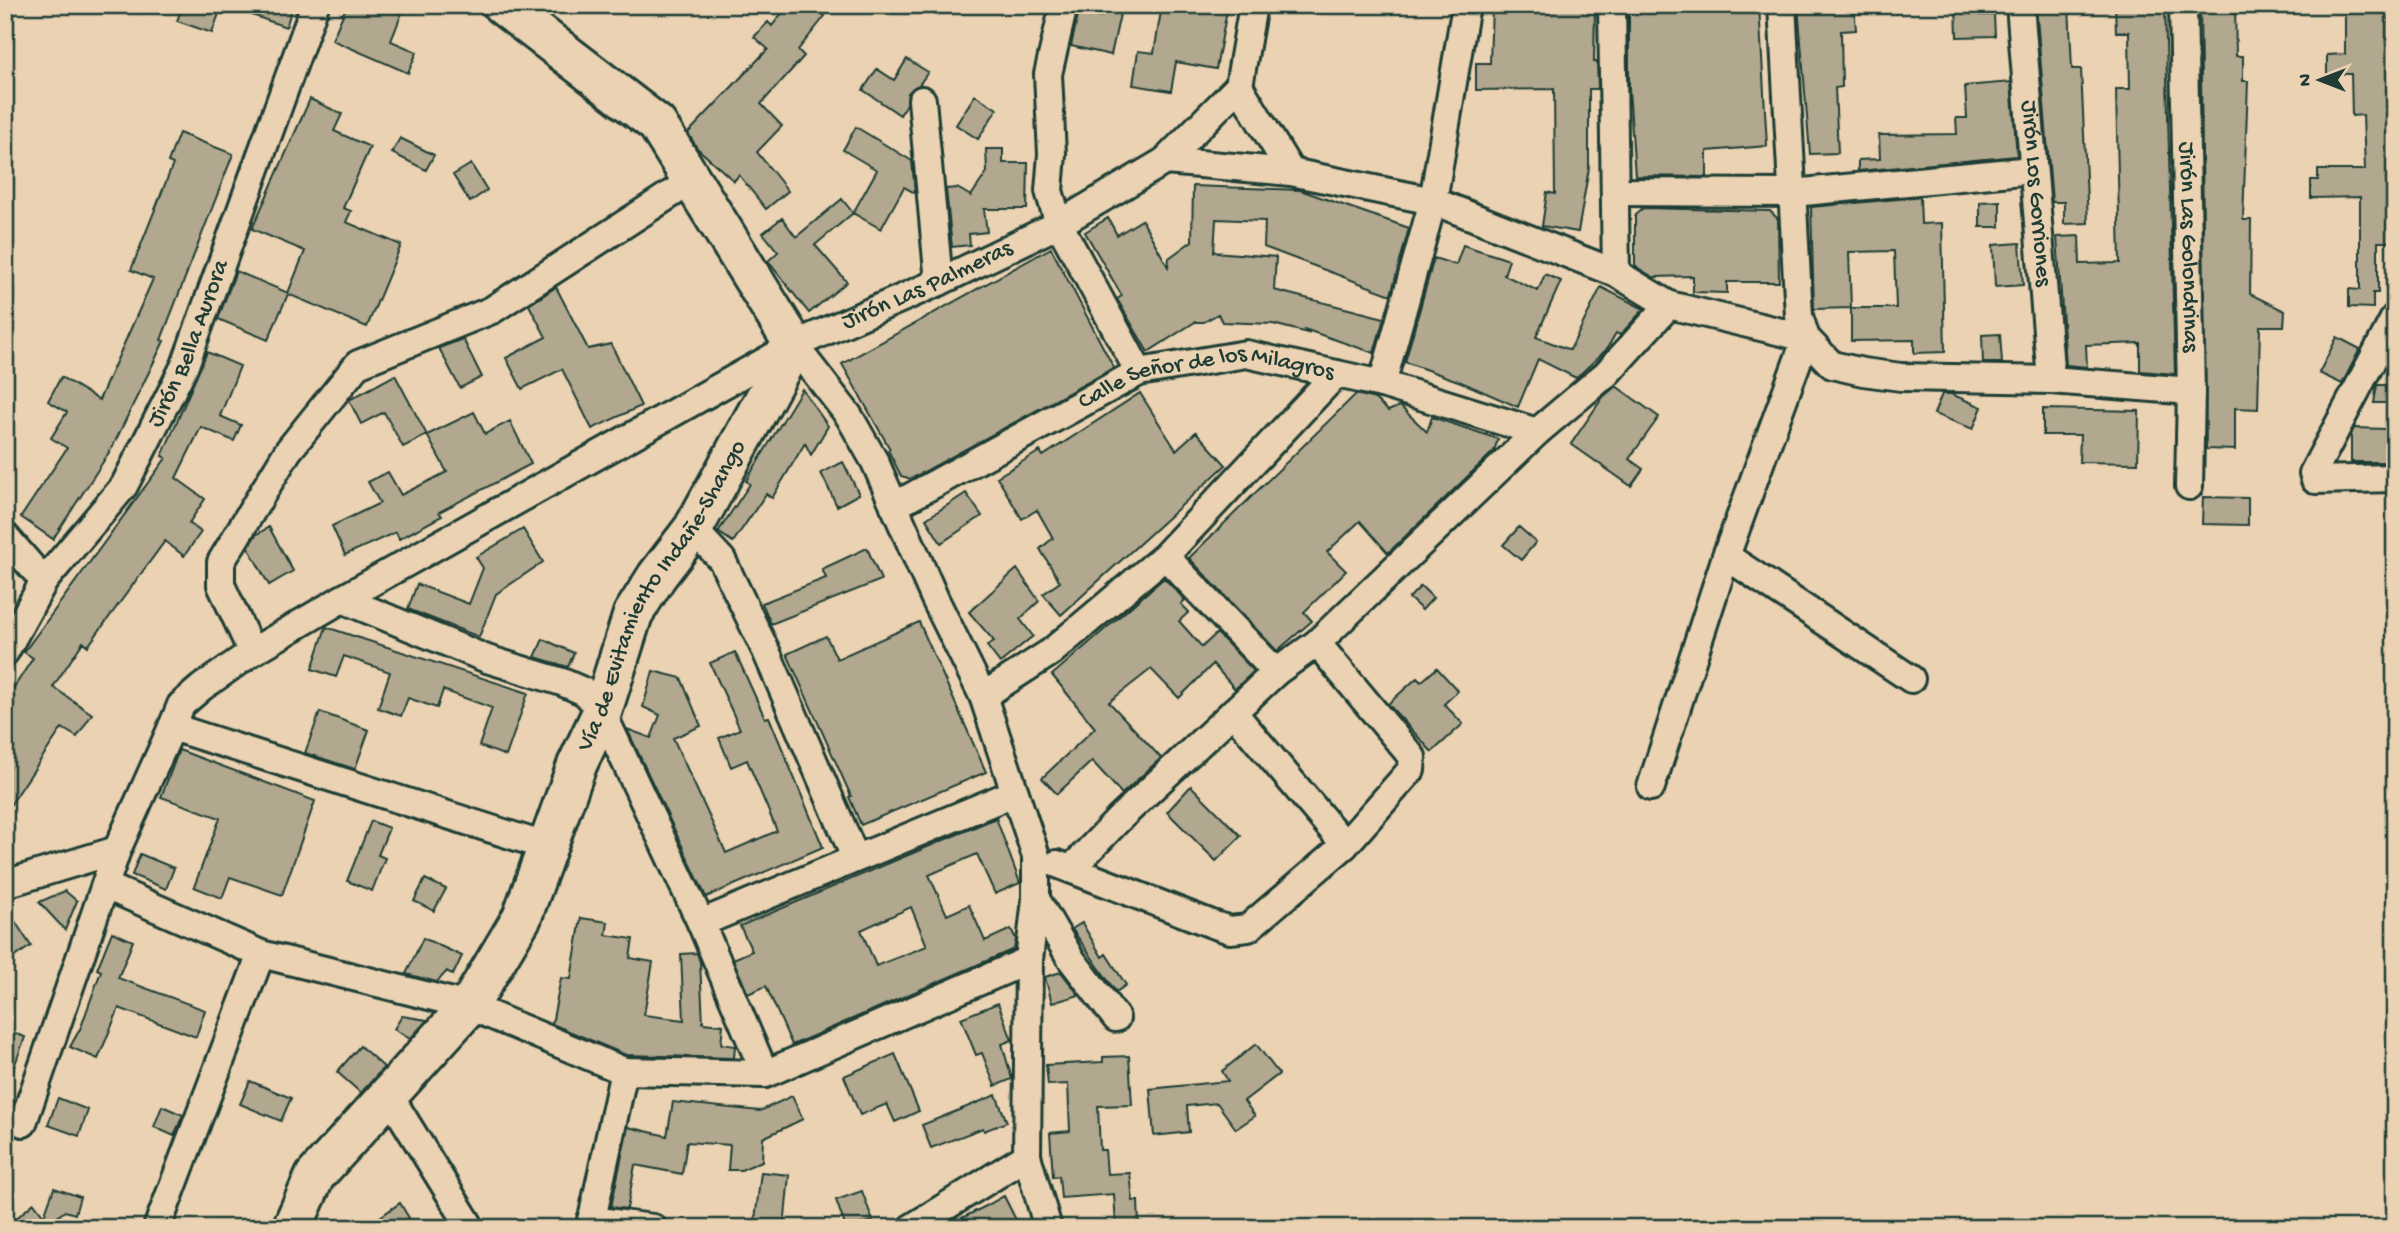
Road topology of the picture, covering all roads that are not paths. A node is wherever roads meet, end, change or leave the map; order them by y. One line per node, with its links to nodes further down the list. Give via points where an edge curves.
1 (315, 5): 39 (street, Jirón Bella Aurora, via 184,365 124,486)
2 (502, 5): 15 (main road, via 657,124)
3 (1064, 5): 19 (street, via 1048,74 1049,191)
4 (1253, 5): 10 (street)
5 (1466, 5): 18 (street)
6 (1612, 5): 16 (street)
7 (1782, 5): 17 (street)
8 (2020, 5): 13 (street, Jirón Los Gorriones)
9 (2183, 5): 30 (street, Jirón Las Golondrinas)
10 (1239, 86): 12 (street, Jirón Las Palmeras); 14 (street)
11 (922, 100): 21 (street)
12 (1166, 161): 14 (street); 19 (street, Jirón Las Palmeras)
13 (2032, 170): 17 (street); 28 (street, Jirón Los Gorriones)
14 (1291, 172): 18 (street)
15 (691, 181): 25 (main road); 43 (street, via 492,310 358,365 288,451 221,562 221,585)
16 (1615, 192): 17 (street); 20 (street)
17 (1793, 193): 24 (street, via 1799,316)
18 (1433, 201): 20 (street); 29 (street)
19 (1059, 224): 21 (street, Jirón Las Palmeras); 26 (street)
20 (1616, 273): 22 (street)
21 (939, 282): 25 (street, Jirón Las Palmeras)
22 (1669, 305): 24 (street); 31 (street, via 1606,374)
23 (2395, 317): 32 (street, via 2313,473 2315,480)
24 (1806, 338): 28 (street, via 1832,365 1863,372); 38 (street)
25 (794, 345): 34 (street, via 849,416); 35 (main road, Vía de Evitamiento Indañe-Shango); 40 (street, Jirón Las Palmeras)
26 (1139, 372): 27 (street, Calle Señor de los Milagros, via 1246,354); 34 (street, Calle Señor de los Milagros)
27 (1336, 374): 29 (street, Calle Señor de los Milagros); 37 (street)
28 (2051, 380): 30 (street)
29 (1382, 384): 31 (street, Calle Señor de los Milagros)
30 (2191, 391): 33 (street, Jirón Las Golondrinas)
31 (1537, 432): 41 (street)
32 (2395, 478)
33 (2189, 486)
34 (894, 506): 46 (street)
35 (692, 530): 47 (main road, Vía de Evitamiento Indañe-Shango, via 633,614); 56 (street, via 722,560)
36 (5, 536): 39 (street)
37 (1165, 556): 44 (street); 46 (street, via 1051,652)
38 (1726, 556): 45 (street); 50 (street)
39 (44, 581): 42 (street, Jirón Bella Aurora)
40 (342, 599): 43 (street, Jirón Las Palmeras); 47 (street, via 487,659 562,682 585,692)
41 (1317, 643): 44 (street); 52 (street, via 1413,763)
42 (5, 652)
43 (252, 652): 49 (street, Jirón Las Palmeras, via 181,705)
44 (1276, 672): 48 (street)
45 (1911, 679)
46 (983, 696): 51 (street)
47 (602, 712): 53 (main road, Vía de Evitamiento Indañe-Shango, via 576,765); 61 (street)
48 (1233, 712): 52 (street); 57 (street)
49 (172, 727): 53 (street); 54 (street, Jirón Las Palmeras)
50 (1651, 787)
51 (1014, 793): 55 (street); 56 (street)
52 (1345, 845): 57 (street, via 1248,928 1230,930)
53 (548, 847): 64 (main road, Vía de Evitamiento Indañe-Shango, via 522,917)
54 (117, 849): 58 (street); 59 (street, Jirón Las Palmeras)
55 (1036, 856): 57 (street); 60 (street)
56 (855, 857): 61 (street)
57 (1071, 869)
58 (5, 884)
59 (106, 887): 62 (street); 69 (street, Jirón Las Palmeras)
60 (1036, 899): 63 (street); 65 (street, via 1071,959)
61 (701, 923): 67 (street)
62 (261, 954): 64 (street); 72 (street)
63 (1029, 960): 67 (street); 70 (street)
64 (469, 1006): 66 (street); 68 (main road, Vía de Evitamiento Indañe-Shango)
65 (1115, 1017)
66 (624, 1071): 67 (street); 71 (street)
67 (765, 1074)
68 (388, 1095): 73 (main road, Vía de Evitamiento Indañe-Shango, via 315,1176); 74 (street)
69 (23, 1123)
70 (1027, 1156): 76 (street); 77 (street)
71 (591, 1224): 75 (street)
72 (157, 1228)
73 (292, 1228)
74 (471, 1228)
75 (653, 1228)
76 (911, 1228)
77 (1048, 1228)

